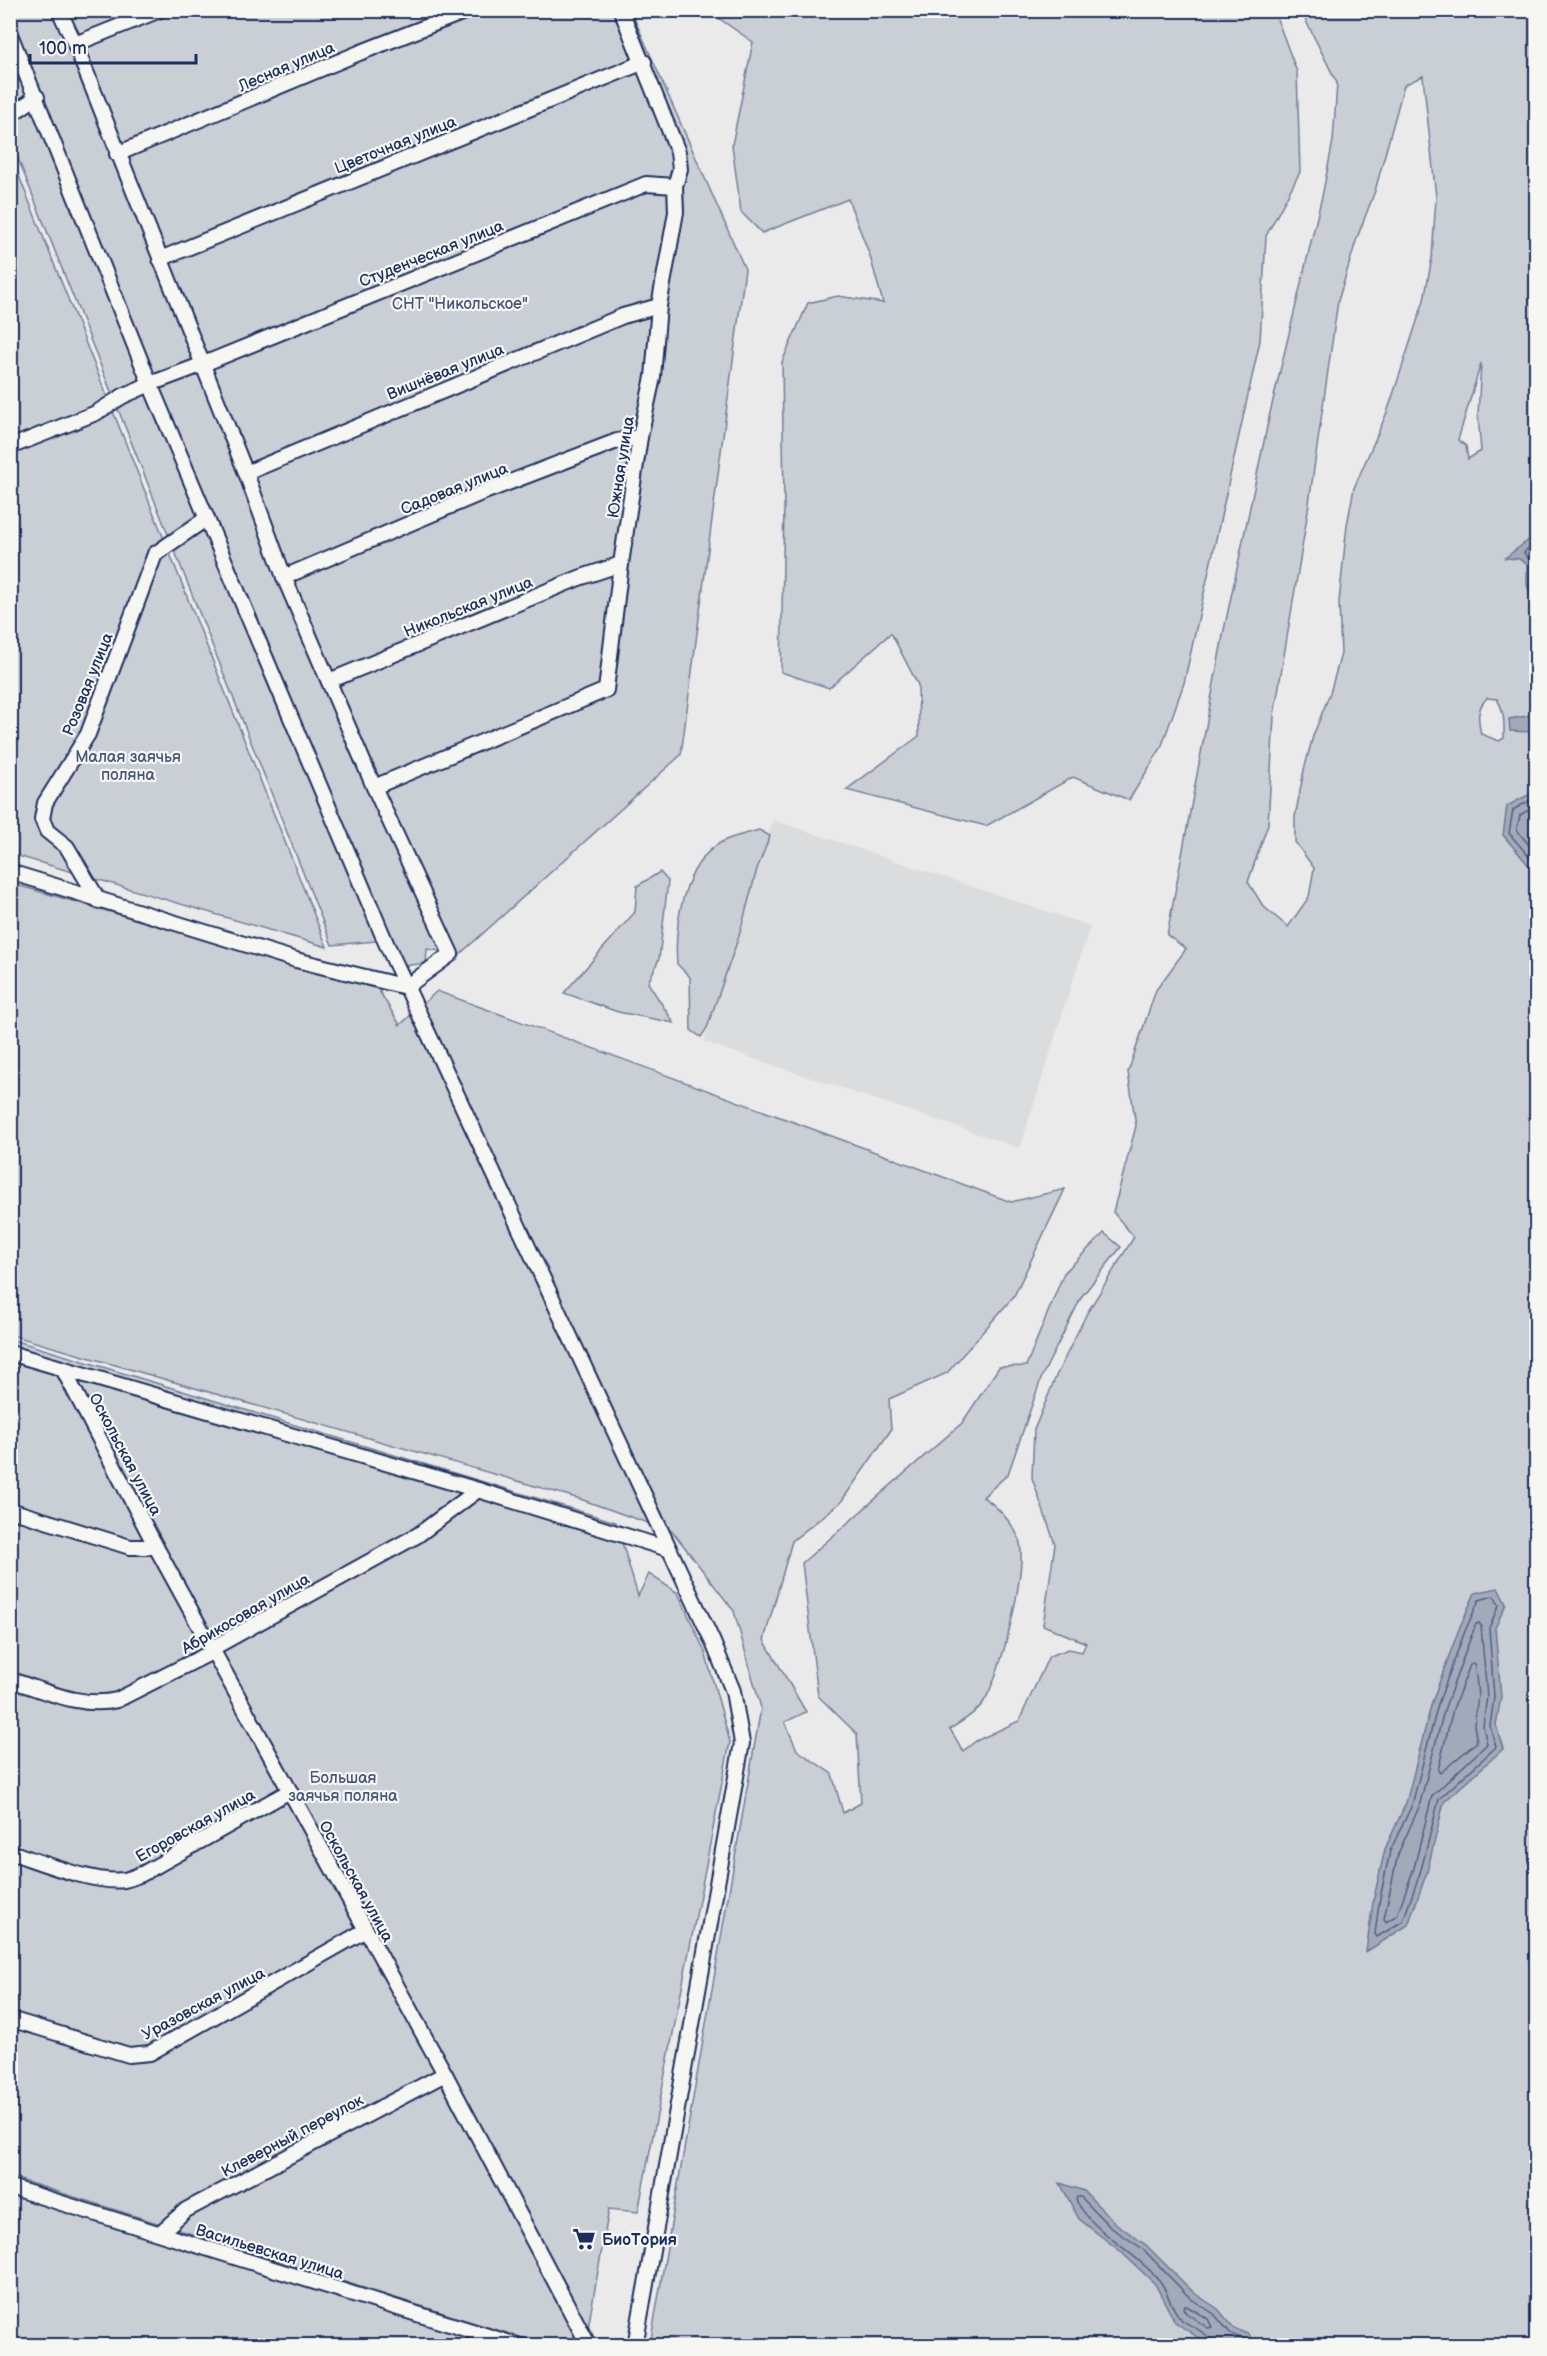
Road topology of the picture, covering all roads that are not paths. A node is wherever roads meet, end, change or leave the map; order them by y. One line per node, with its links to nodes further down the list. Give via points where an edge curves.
1 (60, 10): 6 (street)
2 (160, 10): 6 (street)
3 (469, 10): 10 (street, Лесная улица)
4 (621, 10): 7 (street, Южная улица)
5 (10, 34): 8 (street)
6 (75, 44): 10 (street)
7 (644, 62): 11 (street, Южная улица, via 678,152 680,169); 12 (street, Цветочная улица)
8 (37, 97): 9 (street); 15 (street)
9 (10, 115)
10 (117, 154): 12 (street)
11 (675, 186): 13 (street, Южная улица, via 676,212); 14 (street, Студенческая улица, via 646,184)
12 (160, 259): 14 (street)
13 (658, 306): 16 (street, Южная улица, via 653,377); 18 (street, Вишнёвая улица, via 623,316)
14 (201, 365): 15 (street, Студенческая улица); 18 (street)
15 (150, 384): 17 (street, Студенческая улица, via 96,413); 19 (street)
16 (640, 437): 20 (street, Южная улица); 21 (street, Садовая улица, via 617,441 479,494)
17 (10, 447)
18 (246, 472): 21 (street)
19 (207, 518): 25 (street, Розовая улица, via 155,554 88,735 45,803 42,819 47,831 67,847); 26 (street)
20 (621, 564): 22 (street, Никольская улица); 23 (street, Южная улица, via 606,690)
21 (284, 577): 22 (street)
22 (329, 681): 23 (street)
23 (374, 787): 26 (street, via 451,954)
24 (10, 872): 25 (street)
25 (99, 901): 26 (street, via 296,960)
26 (405, 987): 32 (street)
27 (10, 1353): 28 (street)
28 (63, 1369): 29 (street); 31 (street, Оскольская улица)
29 (478, 1490): 32 (street); 33 (street, Абрикосовая улица, via 418,1535 218,1645)
30 (10, 1510): 31 (street, via 130,1547)
31 (156, 1547): 33 (street, Оскольская улица)
32 (668, 1549): 44 (street, via 733,1691 742,1743)
33 (212, 1652): 34 (street, Абрикосовая улица, via 117,1700 101,1704); 35 (street, Оскольская улица)
34 (10, 1680)
35 (288, 1792): 36 (street, Егоровская улица, via 142,1874 124,1880 87,1876); 37 (street, Оскольская улица)
36 (10, 1852)
37 (366, 1930): 38 (street, Уразовская улица, via 150,2053 129,2055); 39 (street, Оскольская улица)
38 (10, 2019)
39 (445, 2073): 41 (street, Клеверный переулок, via 186,2210); 43 (street, Оскольская улица)
40 (10, 2187): 41 (street, Васильевская улица)
41 (160, 2234): 42 (street, Васильевская улица)
42 (520, 2346)
43 (589, 2346)
44 (635, 2346)

